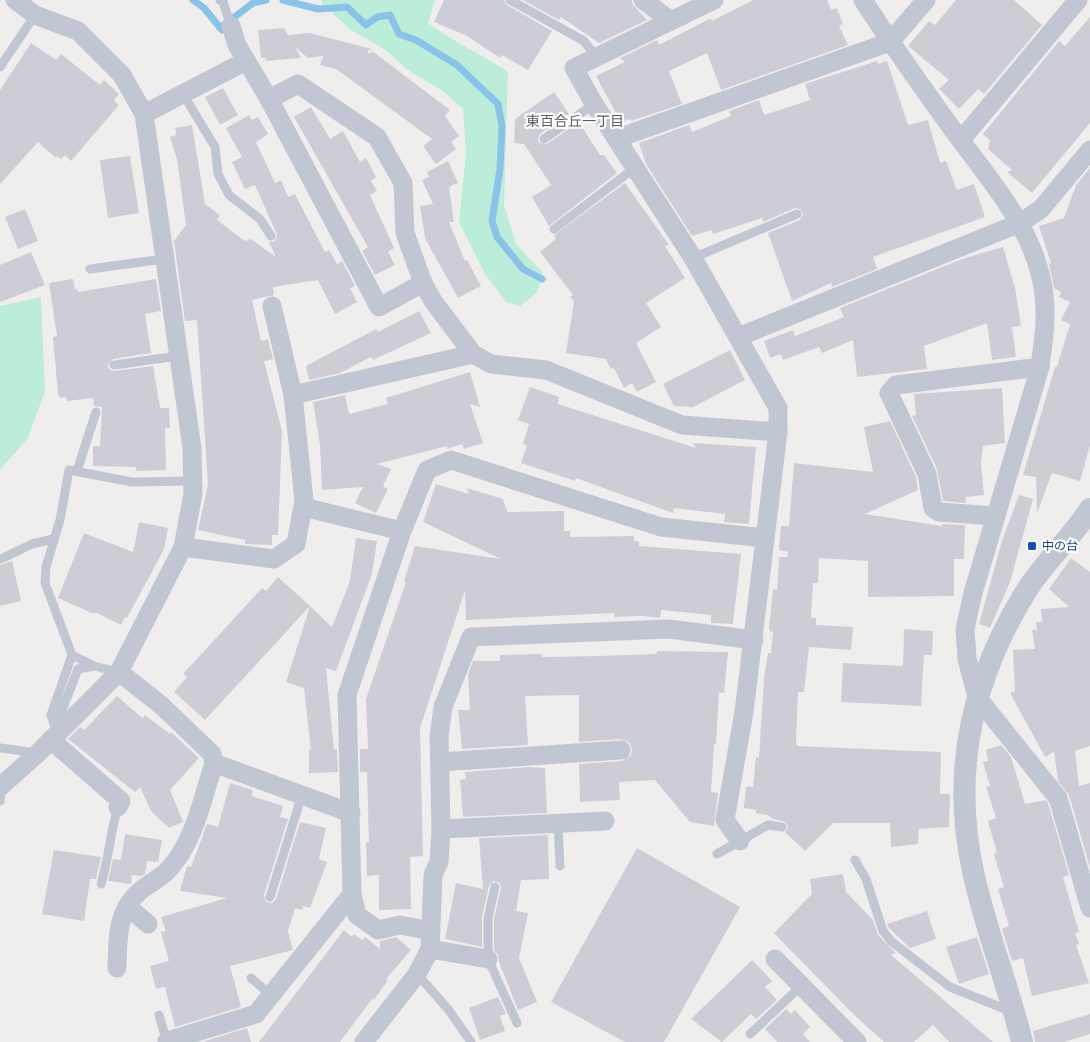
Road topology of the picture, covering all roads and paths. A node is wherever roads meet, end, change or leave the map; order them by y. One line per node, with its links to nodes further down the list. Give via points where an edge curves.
1 (15, 0): 9 (street)
2 (220, 0): 11 (lane)
3 (510, 0): 13 (lane, via 584,41)
4 (643, 0): 10 (street)
5 (714, 0): 10 (street)
6 (863, 0): 12 (street)
7 (926, 0): 12 (street)
8 (1078, 0): 22 (street)
9 (35, 15): 15 (lane); 19 (street, via 78,31 122,75)
10 (671, 21): 13 (street)
11 (231, 26): 14 (street)
12 (890, 42): 20 (street); 22 (street)
13 (597, 58): 18 (street, via 574,68)
14 (246, 61): 16 (street); 17 (street)
15 (0, 68)
16 (183, 94): 19 (street); 28 (lane, via 215,147 218,174 229,195 260,219)
17 (269, 99): 32 (street, via 298,84 377,137 403,183 404,233); 32 (street, via 379,307)
18 (594, 104): 20 (street); 21 (lane)
19 (144, 114): 30 (street)
20 (618, 138): 24 (street)
21 (544, 139)
22 (960, 140): 26 (street)
23 (1090, 150): 26 (street, via 1041,209)
24 (636, 167): 27 (lane); 29 (street)
25 (797, 214): 29 (lane)
26 (1020, 224): 34 (street); 38 (street, via 1035,259 1044,294 1045,329)
27 (554, 229)
28 (271, 236)
29 (693, 258): 34 (street)
30 (164, 259): 31 (lane); 36 (street)
31 (90, 269)
32 (423, 283): 35 (street)
33 (272, 306): 39 (street)
34 (738, 337): 41 (street, via 778,408)
35 (473, 354): 39 (street); 41 (street, via 491,364 546,370 682,425)
36 (178, 356): 37 (lane); 43 (street)
37 (114, 365)
38 (1040, 367): 46 (street); 46 (street, via 896,385 889,392 927,474 933,508 939,512)
39 (293, 395): 44 (street, via 304,500)
40 (96, 412): 42 (lane)
41 (778, 432): 48 (street)
42 (77, 471): 43 (lane, via 132,482); 49 (lane, via 69,470 60,520)
43 (194, 481): 50 (street)
44 (302, 507): 47 (street); 50 (street, via 296,544 274,559)
45 (1090, 509): 56 (street, via 1025,593 1004,632)
46 (996, 516): 56 (street, via 965,629 967,659)
47 (402, 531): 48 (street, via 427,470 451,460 661,527); 65 (street, via 347,695)
48 (765, 538): 52 (street)
49 (53, 539): 51 (lane, via 32,544); 53 (lane, via 45,583)
50 (183, 547): 55 (street)
51 (1, 560)
52 (754, 640): 60 (street, via 669,630 471,637 443,707); 70 (street, via 726,820)
53 (72, 655): 54 (lane); 57 (lane, via 50,715)
54 (94, 666): 55 (lane); 57 (lane, via 78,668)
55 (119, 672): 57 (street); 61 (street, via 206,748)
56 (977, 697): 79 (street, via 1058,798); 89 (street, via 968,734 963,807 973,872)
57 (48, 740): 58 (lane); 62 (street); 64 (street, via 121,801)
58 (0, 748)
59 (621, 750): 60 (street)
60 (440, 762): 69 (street)
61 (214, 763): 63 (street); 78 (street, via 194,825 178,858 162,878 139,892)
62 (1, 791)
63 (302, 795): 65 (street); 77 (lane)
64 (118, 807): 74 (lane)
65 (351, 813): 76 (street)
66 (605, 820): 67 (street)
67 (558, 823): 69 (street); 73 (lane)
68 (782, 827): 70 (lane, via 768,825)
69 (441, 829): 81 (street, via 439,862 433,875)
70 (740, 841): 71 (lane)
71 (717, 854)
72 (855, 860): 89 (lane, via 866,879 884,931 892,942 950,987)
73 (560, 866)
74 (101, 884)
75 (495, 887): 82 (lane, via 488,918)
76 (352, 894): 81 (street, via 357,915 378,930 400,926); 88 (street)
77 (270, 897)
78 (128, 907): 80 (street); 84 (street, via 119,923)
79 (1090, 908)
80 (148, 924)
81 (430, 940): 82 (street); 85 (street)
82 (488, 959): 91 (lane)
83 (775, 960): 87 (street)
84 (117, 968)
85 (417, 974): 94 (street); 95 (lane, via 448,1009)
86 (251, 978): 88 (lane)
87 (801, 986): 92 (lane); 96 (street)
88 (271, 995): 93 (street, via 256,1014)
89 (1015, 1013): 97 (street)
90 (159, 1015): 93 (lane)
91 (517, 1023)
92 (750, 1034)
93 (167, 1042)
94 (364, 1042)
95 (471, 1042)
96 (857, 1042)
97 (1022, 1042)

